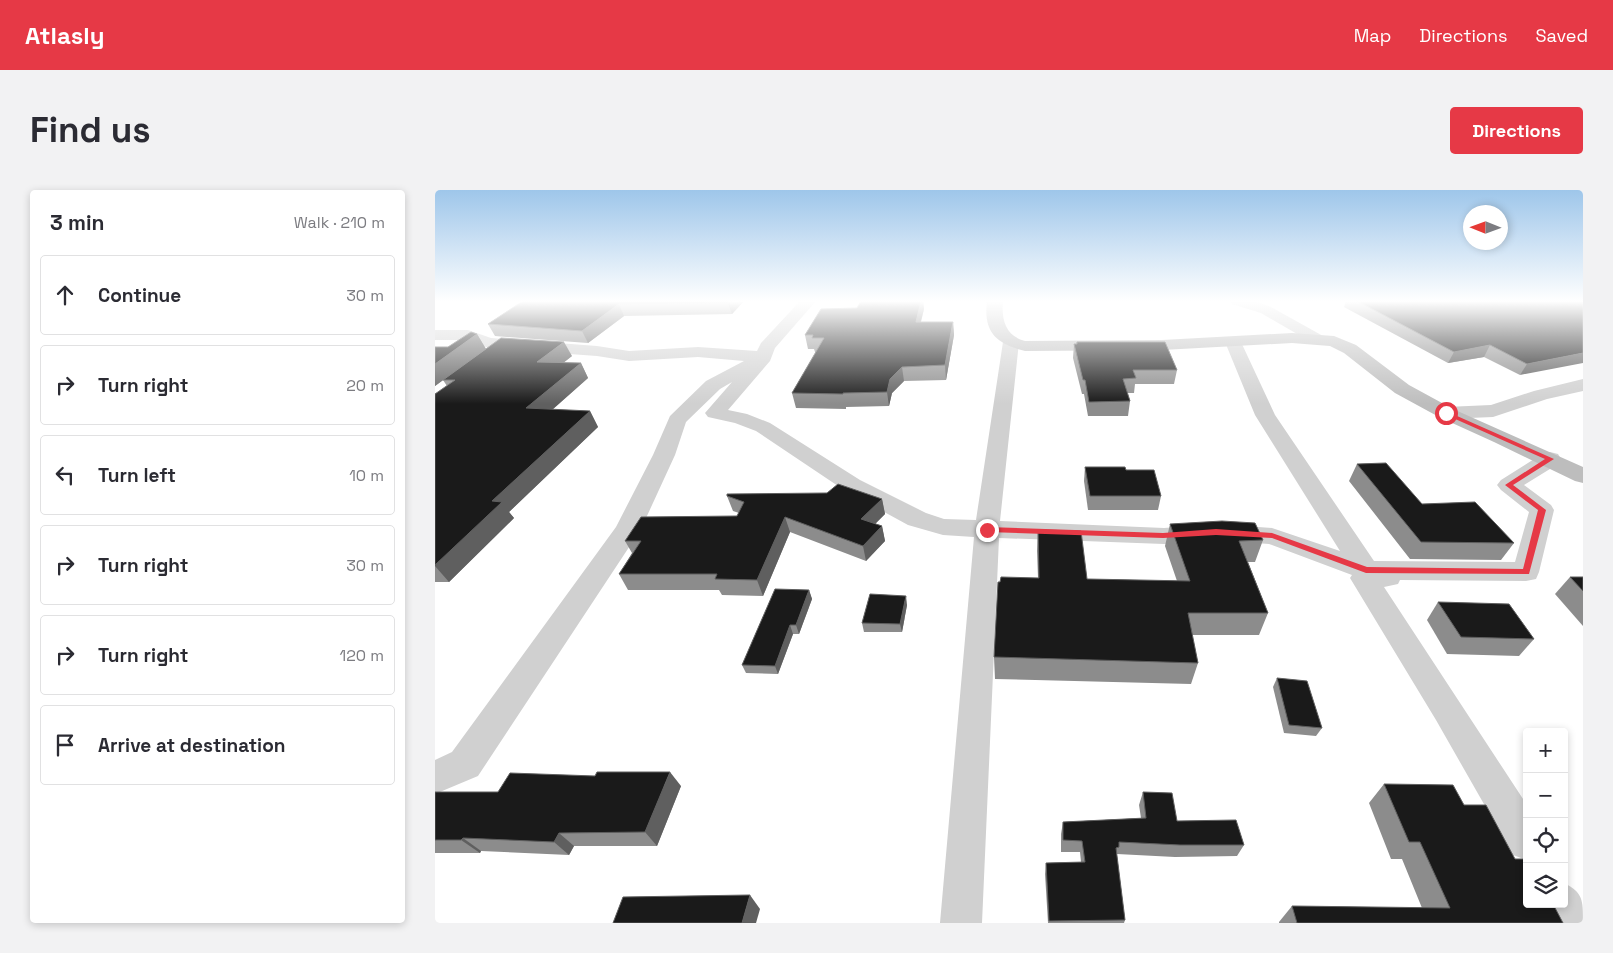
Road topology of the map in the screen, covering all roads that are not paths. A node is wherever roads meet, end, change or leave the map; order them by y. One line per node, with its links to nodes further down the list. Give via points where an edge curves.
1 (469, 335): 8 (street, via 489,343)
2 (778, 335): 9 (street, via 767,347)
3 (1003, 335): 6 (street)
4 (1310, 335): 5 (street)
5 (1317, 339): 7 (street); 13 (street, via 1350,349 1402,389)
6 (1011, 342): 7 (street, via 1025,346 1054,346); 17 (street)
7 (1233, 342): 18 (street, via 1265,414)
8 (506, 344): 9 (street, via 629,356 698,352); 10 (street)
9 (764, 357): 17 (street, via 715,413 763,427 852,485 917,519 943,527); 20 (street, via 713,385 677,420 628,530 465,764)
10 (483, 362)
11 (1583, 386): 12 (street, via 1541,395)
12 (1493, 411): 13 (street); 14 (street)
13 (1446, 413): 14 (street)
14 (1502, 437): 15 (street)
15 (1550, 459): 16 (street); 19 (street, via 1509,485 1542,510)
16 (1583, 476)
17 (987, 530): 18 (street, via 1163,536 1216,532 1272,536); 23 (street)
18 (1366, 570): 19 (street)
19 (1526, 572): 21 (street, via 1364,578)
20 (435, 777)
21 (1523, 835)
22 (1566, 908): 24 (street)
23 (961, 923)
24 (1575, 923)

